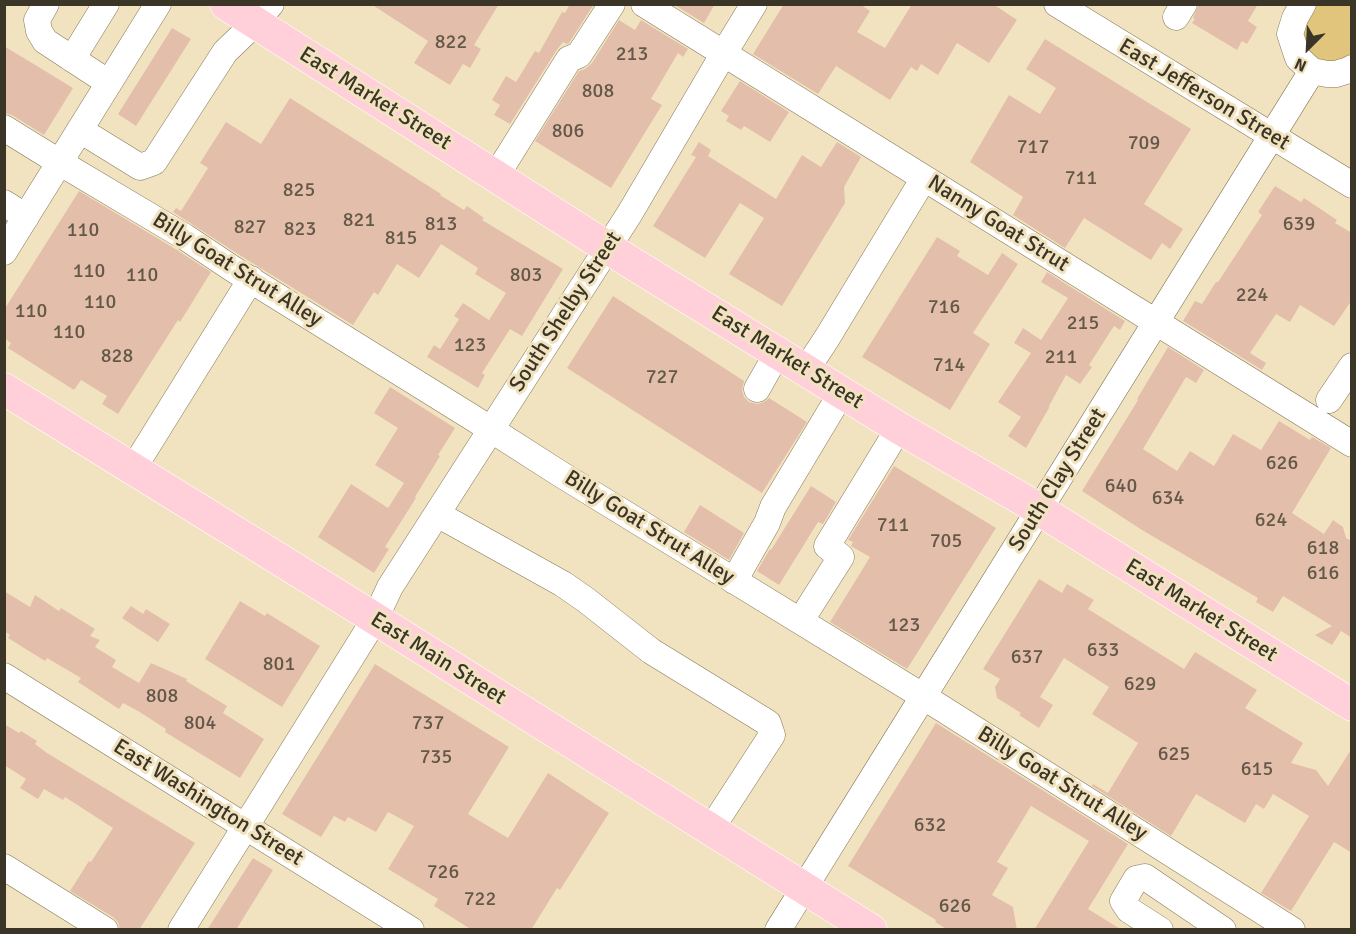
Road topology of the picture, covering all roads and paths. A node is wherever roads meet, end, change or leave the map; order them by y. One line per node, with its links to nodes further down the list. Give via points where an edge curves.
1 (46, 4): 12 (street, via 37,20 39,31 45,41)
2 (106, 4): 12 (street)
3 (158, 4): 15 (street)
4 (226, 4): 10 (main road, East Market Street)
5 (612, 4): 20 (street, via 579,55 569,59)
6 (644, 4): 11 (street, Nanny Goat Strut)
7 (754, 4): 11 (street, South Shelby Street)
8 (1057, 4): 18 (street, East Jefferson Street)
9 (1304, 4): 14 (street, via 1290,34 1298,58)
10 (263, 14): 17 (street, via 225,52 154,162 140,167); 20 (main road, East Market Street)
11 (724, 53): 21 (street, Nanny Goat Strut); 25 (street, South Shelby Street)
12 (72, 59): 15 (street)
13 (1352, 68): 14 (street, via 1336,74)
14 (1312, 71): 18 (street, South Clay Street)
15 (109, 83): 17 (street)
16 (4, 128): 19 (street, Billy Goat Strut Alley)
17 (80, 130): 19 (street)
18 (1272, 136): 22 (street, East Jefferson Street); 28 (street, South Clay Street)
19 (59, 162): 24 (street); 27 (street, Billy Goat Strut Alley)
20 (496, 176): 25 (main road, East Market Street)
21 (924, 178): 28 (street, Nanny Goat Strut); 31 (street)
22 (1352, 185)
23 (4, 203): 24 (street)
24 (26, 217): 26 (street)
25 (608, 247): 29 (main road, East Market Street); 37 (street, South Shelby Street)
26 (4, 252)
27 (251, 279): 37 (street, Billy Goat Strut Alley); 39 (street)
28 (1156, 322): 38 (street, Nanny Goat Strut); 40 (street, South Clay Street)
29 (778, 352): 31 (main road, East Market Street); 32 (street)
30 (1352, 366): 35 (street)
31 (806, 370): 34 (main road, East Market Street)
32 (757, 389)
33 (4, 390): 39 (main road, East Main Street)
34 (842, 392): 36 (main road, East Market Street); 42 (street, via 772,507)
35 (1329, 400)
36 (899, 428): 40 (main road, East Market Street); 43 (street, via 827,546 841,557)
37 (491, 429): 41 (street, South Shelby Street); 42 (street, Billy Goat Strut Alley)
38 (1352, 444)
39 (133, 469): 44 (main road, East Main Street)
40 (1040, 510): 46 (street, South Clay Street); 47 (main road, East Market Street)
41 (437, 514): 44 (street, South Shelby Street, via 390,587); 49 (street, via 563,584 651,651 768,723 772,735)
42 (734, 580): 46 (street, Billy Goat Strut Alley)
43 (808, 609)
44 (375, 619): 48 (street, South Shelby Street); 49 (main road, East Main Street)
45 (4, 676): 48 (street, East Washington Street)
46 (924, 697): 51 (street, South Clay Street); 59 (street, Billy Goat Strut Alley)
47 (1352, 705)
48 (245, 826): 53 (street, South Shelby Street); 54 (street, East Washington Street)
49 (711, 829): 51 (main road, East Main Street)
50 (4, 867): 52 (street)
51 (805, 888): 55 (street, South Clay Street); 56 (main road, East Main Street)
52 (105, 930)
53 (181, 930)
54 (411, 930)
55 (778, 930)
56 (871, 930)
57 (1160, 930): 58 (street, via 1122,901 1136,879 1145,877)
58 (1223, 930)
59 (1292, 930)

